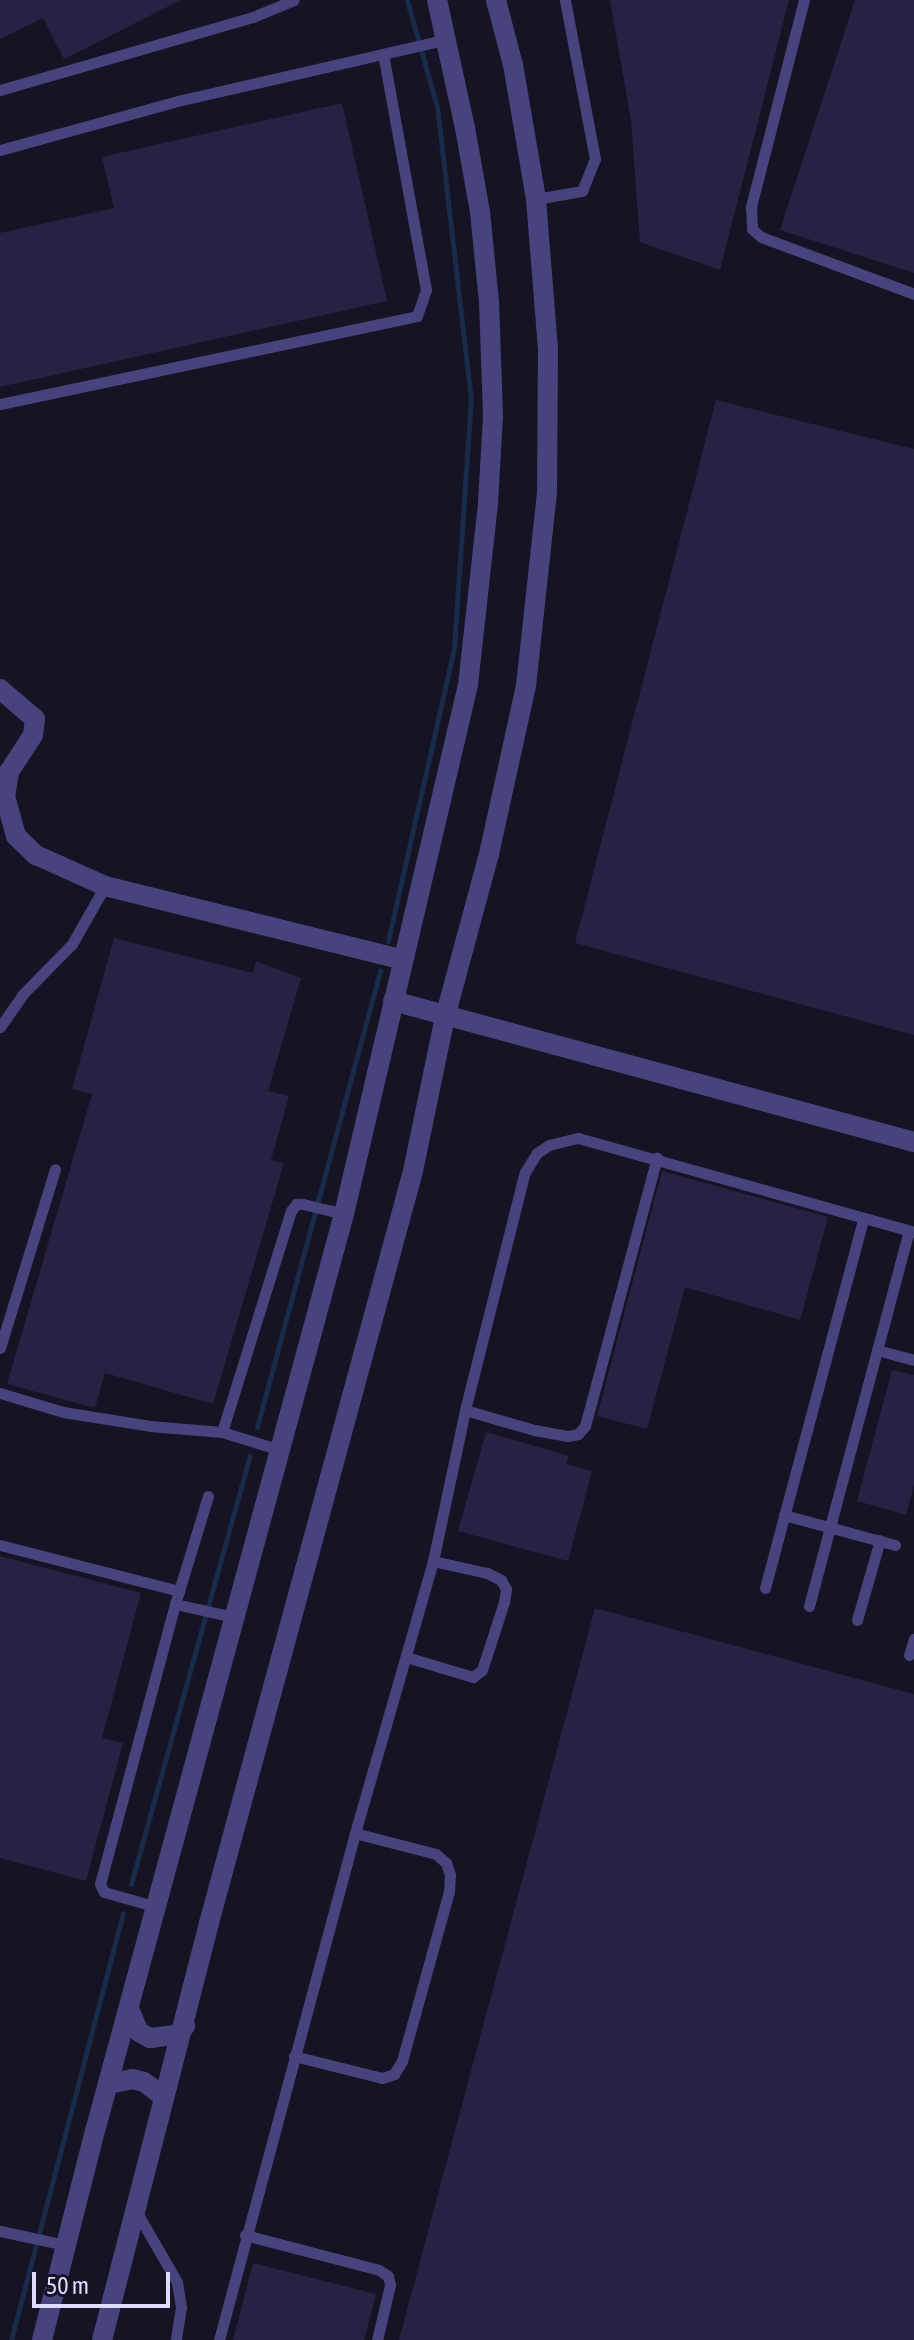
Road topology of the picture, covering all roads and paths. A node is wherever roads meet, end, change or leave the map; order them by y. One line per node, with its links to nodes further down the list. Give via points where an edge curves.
1 (294, 0): 8 (lane, via 253,17)
2 (437, 0): 6 (street)
3 (496, 0): 10 (street)
4 (565, 0): 10 (lane, via 595,159 582,191)
5 (804, 0): 11 (lane, via 751,207 752,229 761,237)
6 (436, 42): 7 (lane); 15 (street, via 480,212 493,415 468,685)
7 (383, 54): 9 (lane, via 182,100); 12 (lane, via 426,290 417,316)
8 (0, 90)
9 (0, 150)
10 (536, 199): 17 (street, via 548,349 548,441 534,625 513,749)
11 (914, 294)
12 (0, 404)
13 (0, 689): 14 (street, via 35,719 33,735 5,784 6,809 16,836 36,855)
14 (105, 886): 15 (street); 18 (lane, via 72,944 22,995)
15 (401, 959): 16 (street)
16 (393, 1001): 17 (street); 22 (street)
17 (445, 1017): 19 (street); 51 (street, via 413,1171)
18 (0, 1027)
19 (914, 1142)
20 (657, 1158): 23 (lane); 29 (lane, via 578,1138 559,1140 537,1153 516,1198); 29 (lane, via 585,1426 568,1436)
21 (55, 1169): 25 (lane)
22 (335, 1212): 30 (lane, via 296,1204 291,1211); 31 (street)
23 (863, 1220): 24 (lane); 33 (lane)
24 (911, 1232): 26 (lane)
25 (0, 1348)
26 (877, 1350): 27 (lane); 34 (lane)
27 (914, 1360)
28 (0, 1393): 30 (lane, via 63,1412)
29 (465, 1410): 38 (lane)
30 (222, 1432): 31 (lane)
31 (281, 1450): 43 (street)
32 (208, 1496): 40 (lane)
33 (784, 1515): 34 (lane); 39 (lane)
34 (830, 1527): 35 (lane); 42 (lane)
35 (880, 1540): 37 (lane); 44 (lane)
36 (0, 1545): 40 (lane)
37 (895, 1545)
38 (433, 1561): 47 (lane); 47 (lane, via 501,1580 504,1602 482,1670 473,1677)
39 (765, 1588)
40 (179, 1591): 41 (lane)
41 (175, 1604): 43 (lane); 49 (lane, via 100,1884 104,1892)
42 (809, 1606)
43 (224, 1615): 49 (street)
44 (857, 1620)
45 (914, 1639): 46 (lane)
46 (909, 1655)
47 (406, 1657): 48 (lane)
48 (355, 1833): 52 (lane); 52 (lane, via 436,1854 446,1863 449,1892 394,2074 382,2078)
49 (157, 1907): 50 (street)
50 (129, 2009): 51 (street, via 139,2032 150,2038 163,2040); 53 (street)
51 (185, 2026): 54 (street)
52 (294, 2056): 57 (lane)
53 (109, 2084): 54 (street, via 132,2079); 58 (street)
54 (164, 2097): 55 (street)
55 (136, 2210): 60 (street); 61 (lane, via 177,2282 181,2307)
56 (0, 2231): 58 (lane)
57 (245, 2235): 62 (lane); 63 (lane, via 388,2276)
58 (56, 2243): 59 (street)
59 (42, 2340)
60 (102, 2340)
61 (176, 2340)
62 (219, 2340)
63 (377, 2340)

